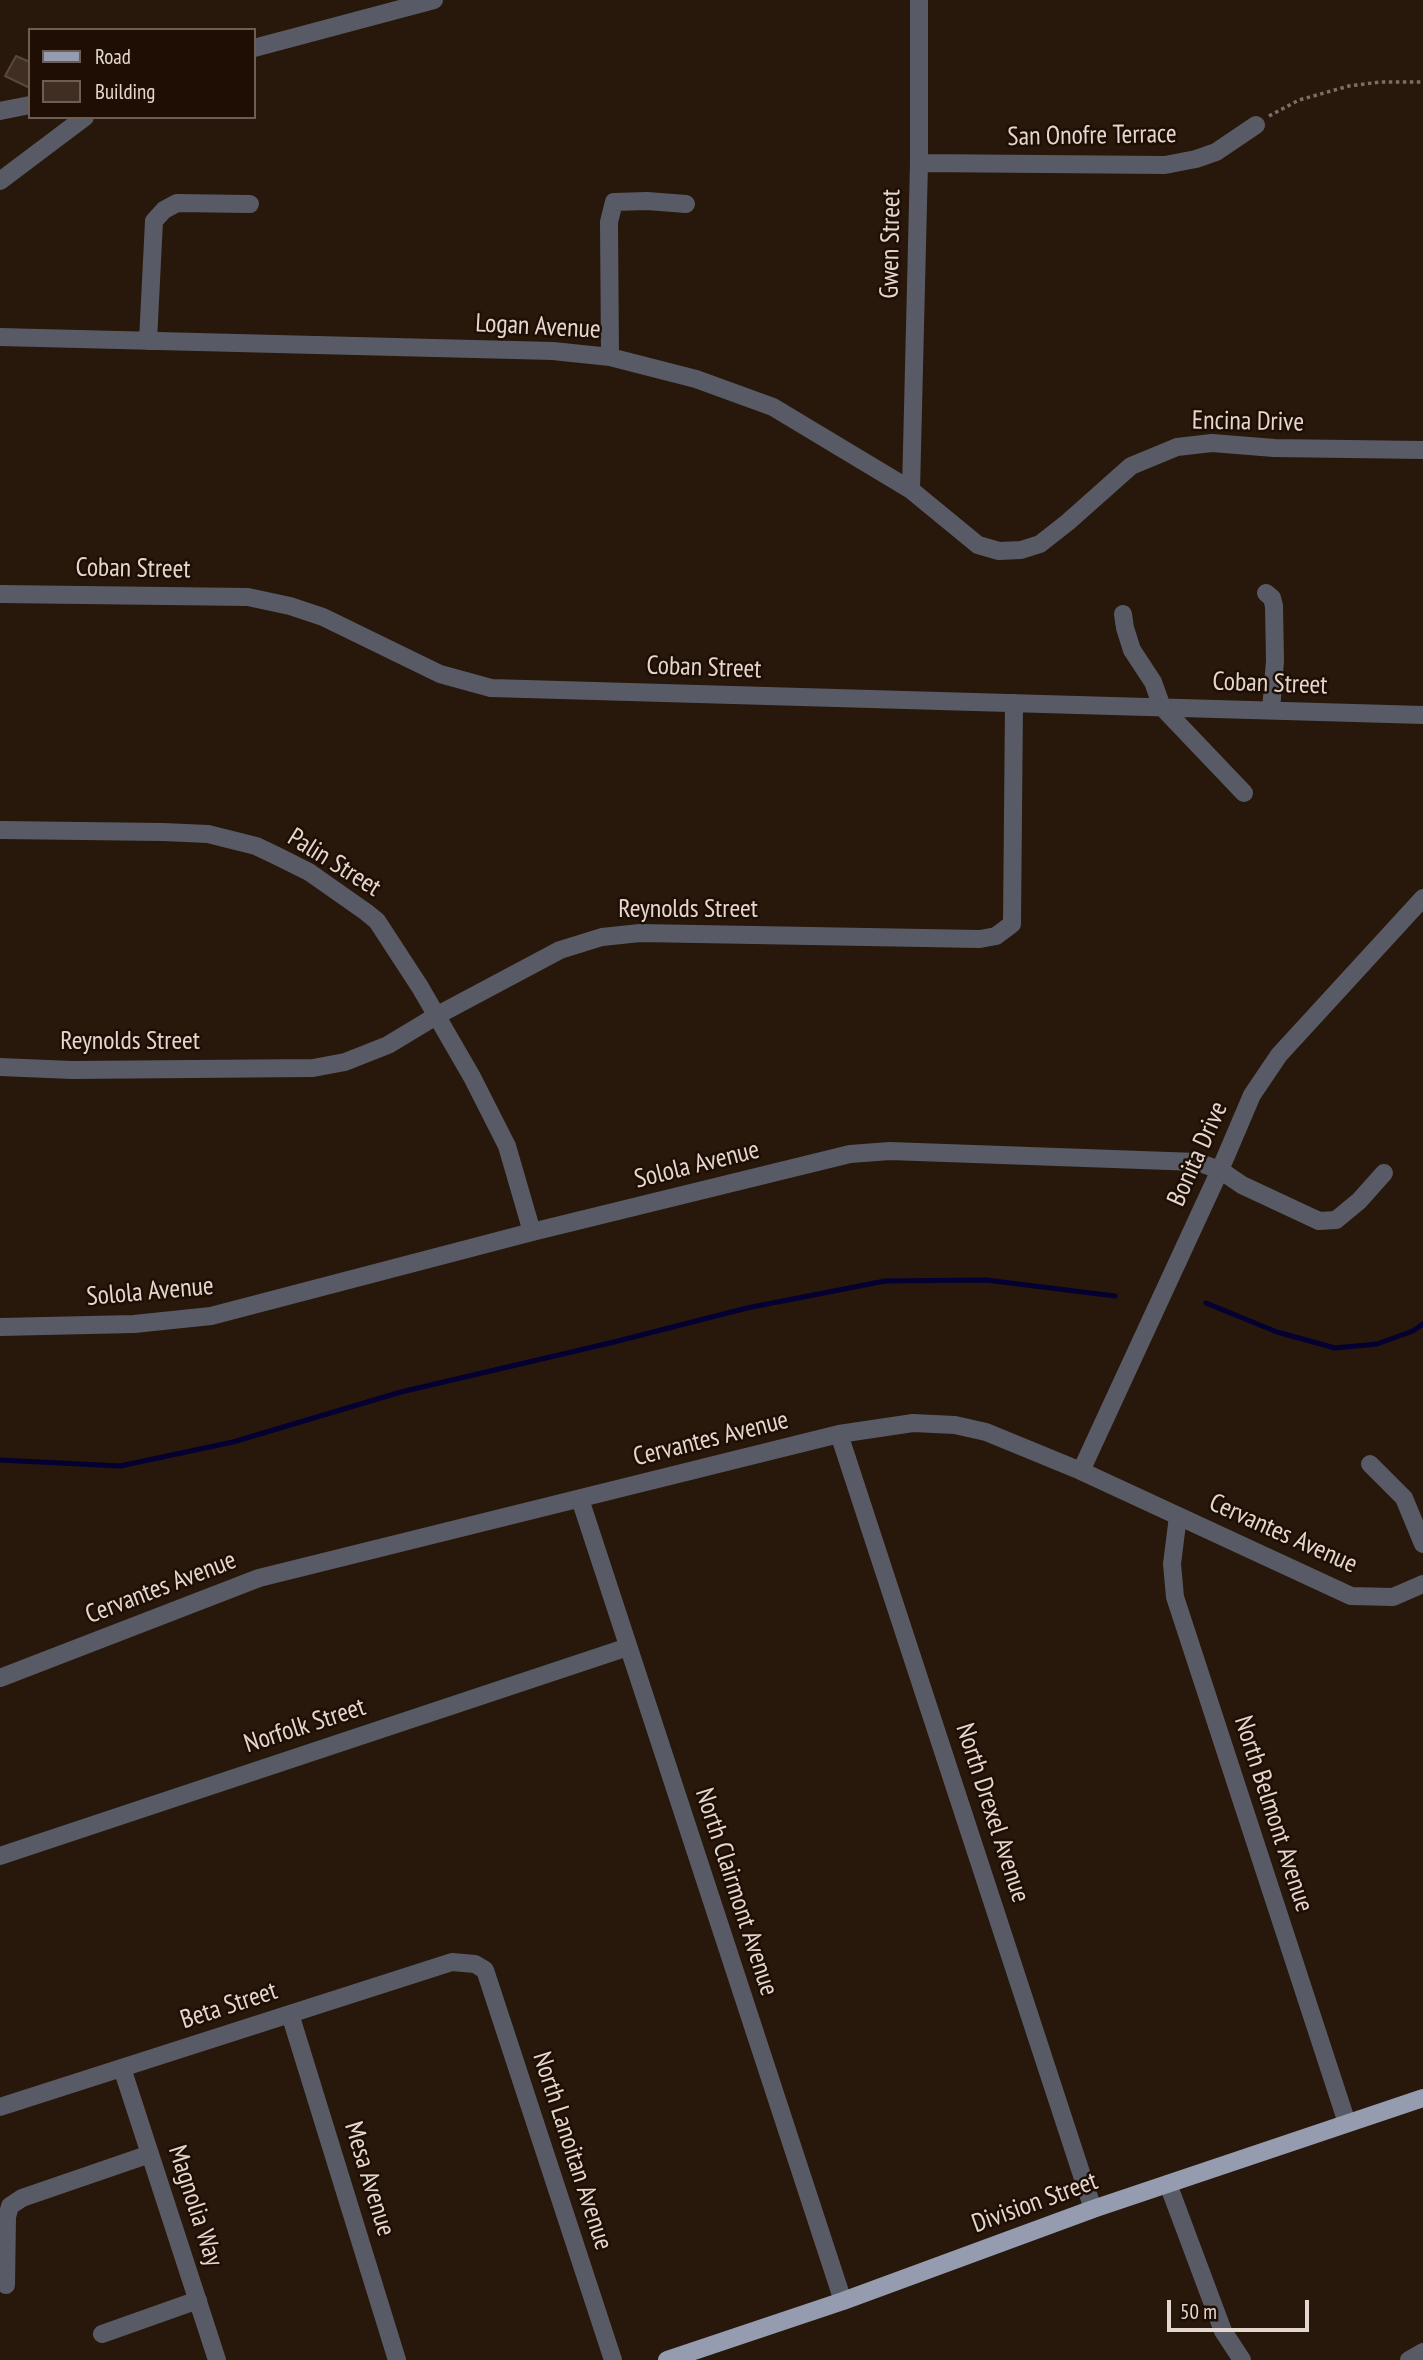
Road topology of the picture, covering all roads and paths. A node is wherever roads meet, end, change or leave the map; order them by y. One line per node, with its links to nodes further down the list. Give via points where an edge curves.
1 (434, 0): 3 (street)
2 (919, 0): 9 (street, Gwen Street)
3 (256, 47)
4 (1423, 82): 8 (path, via 1380,82 1321,93 1279,109)
5 (28, 105): 6 (street)
6 (0, 111)
7 (82, 119): 10 (street)
8 (1256, 125): 9 (street, San Onofre Terrace, via 1216,152 1165,165)
9 (919, 163): 17 (street, Gwen Street)
10 (0, 181)
11 (250, 204): 14 (street, via 177,203 154,221)
12 (685, 204): 15 (street, via 614,202 609,222)
13 (0, 337): 14 (street, Logan Avenue)
14 (148, 341): 15 (street, Logan Avenue, via 553,351)
15 (610, 357): 17 (street, Logan Avenue, via 696,379 773,407)
16 (1423, 450): 18 (street, Encina Drive, via 1212,443 1177,447 1131,466 1040,544)
17 (911, 489): 18 (street, Logan Avenue, via 978,545 999,551)
18 (1021, 550)
19 (1266, 593): 24 (street, via 1274,606)
20 (0, 594): 22 (street, Coban Street, via 248,597 323,617 440,674 491,688)
21 (1123, 614): 23 (street, via 1132,650)
22 (1014, 703): 23 (street, Coban Street); 29 (street, Reynolds Street, via 1012,924 996,936 640,933 602,937 560,950)
23 (1163, 707): 24 (street, Coban Street); 26 (street)
24 (1272, 710): 25 (street, Coban Street)
25 (1423, 715)
26 (1244, 793)
27 (0, 830): 29 (street, Palin Street, via 208,834 256,846 309,872 377,921)
28 (1423, 898): 31 (street, Bonita Drive, via 1279,1055 1252,1095)
29 (436, 1016): 30 (street, Reynolds Street, via 387,1045 345,1062 313,1068); 33 (street, Palin Street, via 508,1146)
30 (0, 1067)
31 (1220, 1170): 32 (street, Solola Avenue, via 1318,1221 1336,1220); 33 (street, Solola Avenue, via 1197,1162 890,1151 850,1154); 37 (street, Bonita Drive)
32 (1384, 1173)
33 (532, 1232): 34 (street, Solola Avenue, via 211,1316 134,1324)
34 (0, 1327)
35 (839, 1434): 37 (street, Cervantes Avenue, via 913,1423 955,1425 986,1432); 38 (street, Cervantes Avenue); 53 (street, North Drexel Avenue)
36 (1370, 1464): 40 (street, via 1404,1498)
37 (1081, 1471): 39 (street, Cervantes Avenue)
38 (580, 1499): 42 (street, North Clairmont Avenue); 43 (street, Cervantes Avenue, via 259,1578)
39 (1178, 1516): 41 (street, Cervantes Avenue, via 1351,1596 1393,1597); 50 (street, North Belmont Avenue, via 1171,1563 1175,1597)
40 (1423, 1544)
41 (1423, 1584)
42 (628, 1647): 44 (street, Norfolk Street); 56 (street, North Clairmont Avenue)
43 (0, 1678)
44 (0, 1856)
45 (475, 1964): 46 (street, Beta Street, via 452,1962); 61 (street, North Lanoitan Avenue, via 485,1970)
46 (290, 2014): 47 (street, Beta Street); 60 (street, Mesa Avenue)
47 (122, 2068): 49 (street, Beta Street); 51 (street, Magnolia Way)
48 (1423, 2098): 50 (main road, Division Street)
49 (0, 2107)
50 (1347, 2123): 52 (main road, Division Street)
51 (150, 2154): 54 (street, via 10,2206); 55 (street, Magnolia Way)
52 (1168, 2184): 53 (main road, Division Street); 63 (street, via 1223,2331)
53 (1093, 2209): 56 (main road, Division Street)
54 (6, 2285)
55 (198, 2300): 57 (street); 59 (street, Magnolia Way)
56 (843, 2301): 62 (main road, Division Street)
57 (102, 2334)
58 (1423, 2351): 64 (street)
59 (217, 2360)
60 (397, 2360)
61 (613, 2360)
62 (667, 2360)
63 (1242, 2360)
64 (1409, 2360)

